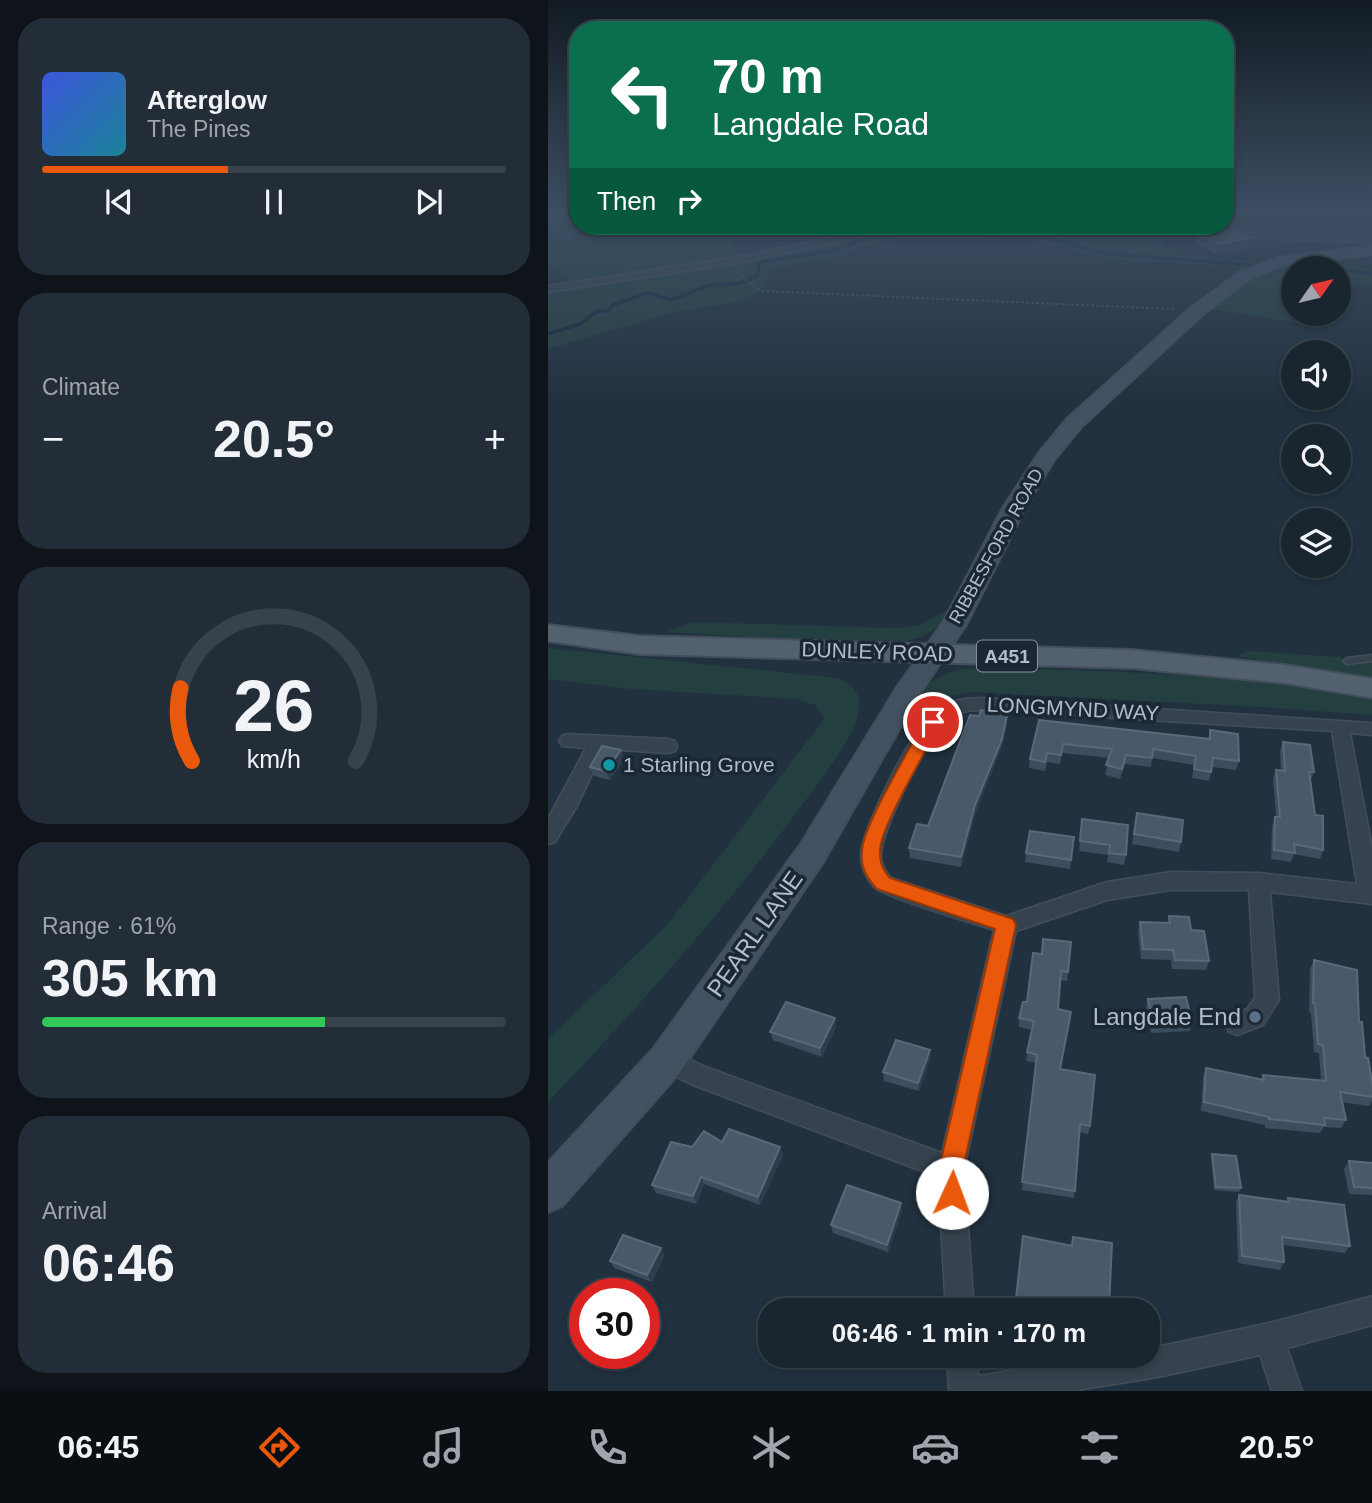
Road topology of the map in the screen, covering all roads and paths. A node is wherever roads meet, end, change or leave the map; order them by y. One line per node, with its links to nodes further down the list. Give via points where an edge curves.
1 (639, 275): 4 (street)
2 (1247, 275): 5 (main road, RIBBESFORD ROAD)
3 (744, 278): 5 (path, via 760,291)
4 (548, 289)
5 (1197, 311): 7 (main road, RIBBESFORD ROAD, via 1074,423 1046,457 1014,508 954,625)
6 (548, 633): 7 (main road, DUNLEY ROAD / A451, via 639,645)
7 (933, 654): 10 (main road, DUNLEY ROAD / A451, via 1132,659 1285,674); 21 (main road, PEARL LANE, via 812,853)
8 (1372, 659): 9 (lane)
9 (1347, 661)
10 (1372, 689)
11 (1340, 725): 12 (street, LONGMYND WAY); 18 (street); 19 (street, LONGMYND WAY, via 984,704 942,712 879,827 871,847 874,874 884,884)
12 (1372, 729)
13 (568, 741): 14 (street)
14 (598, 743): 15 (street); 16 (street)
15 (668, 746)
16 (548, 836)
17 (1258, 882): 18 (street); 19 (street, via 1170,881 1107,891); 20 (street, via 1267,1000 1255,1017)
18 (1370, 894)
19 (1006, 925): 22 (street)
20 (1237, 1024)
21 (667, 1060): 22 (street, via 701,1077); 23 (main road, PEARL LANE)
22 (951, 1169): 24 (street)
23 (548, 1192)
24 (959, 1298)
25 (1372, 1310): 26 (street)
26 (1269, 1338): 29 (street, via 1158,1362); 30 (street)
27 (963, 1368): 28 (street)
28 (964, 1391)
29 (977, 1391)
30 (1287, 1391)

